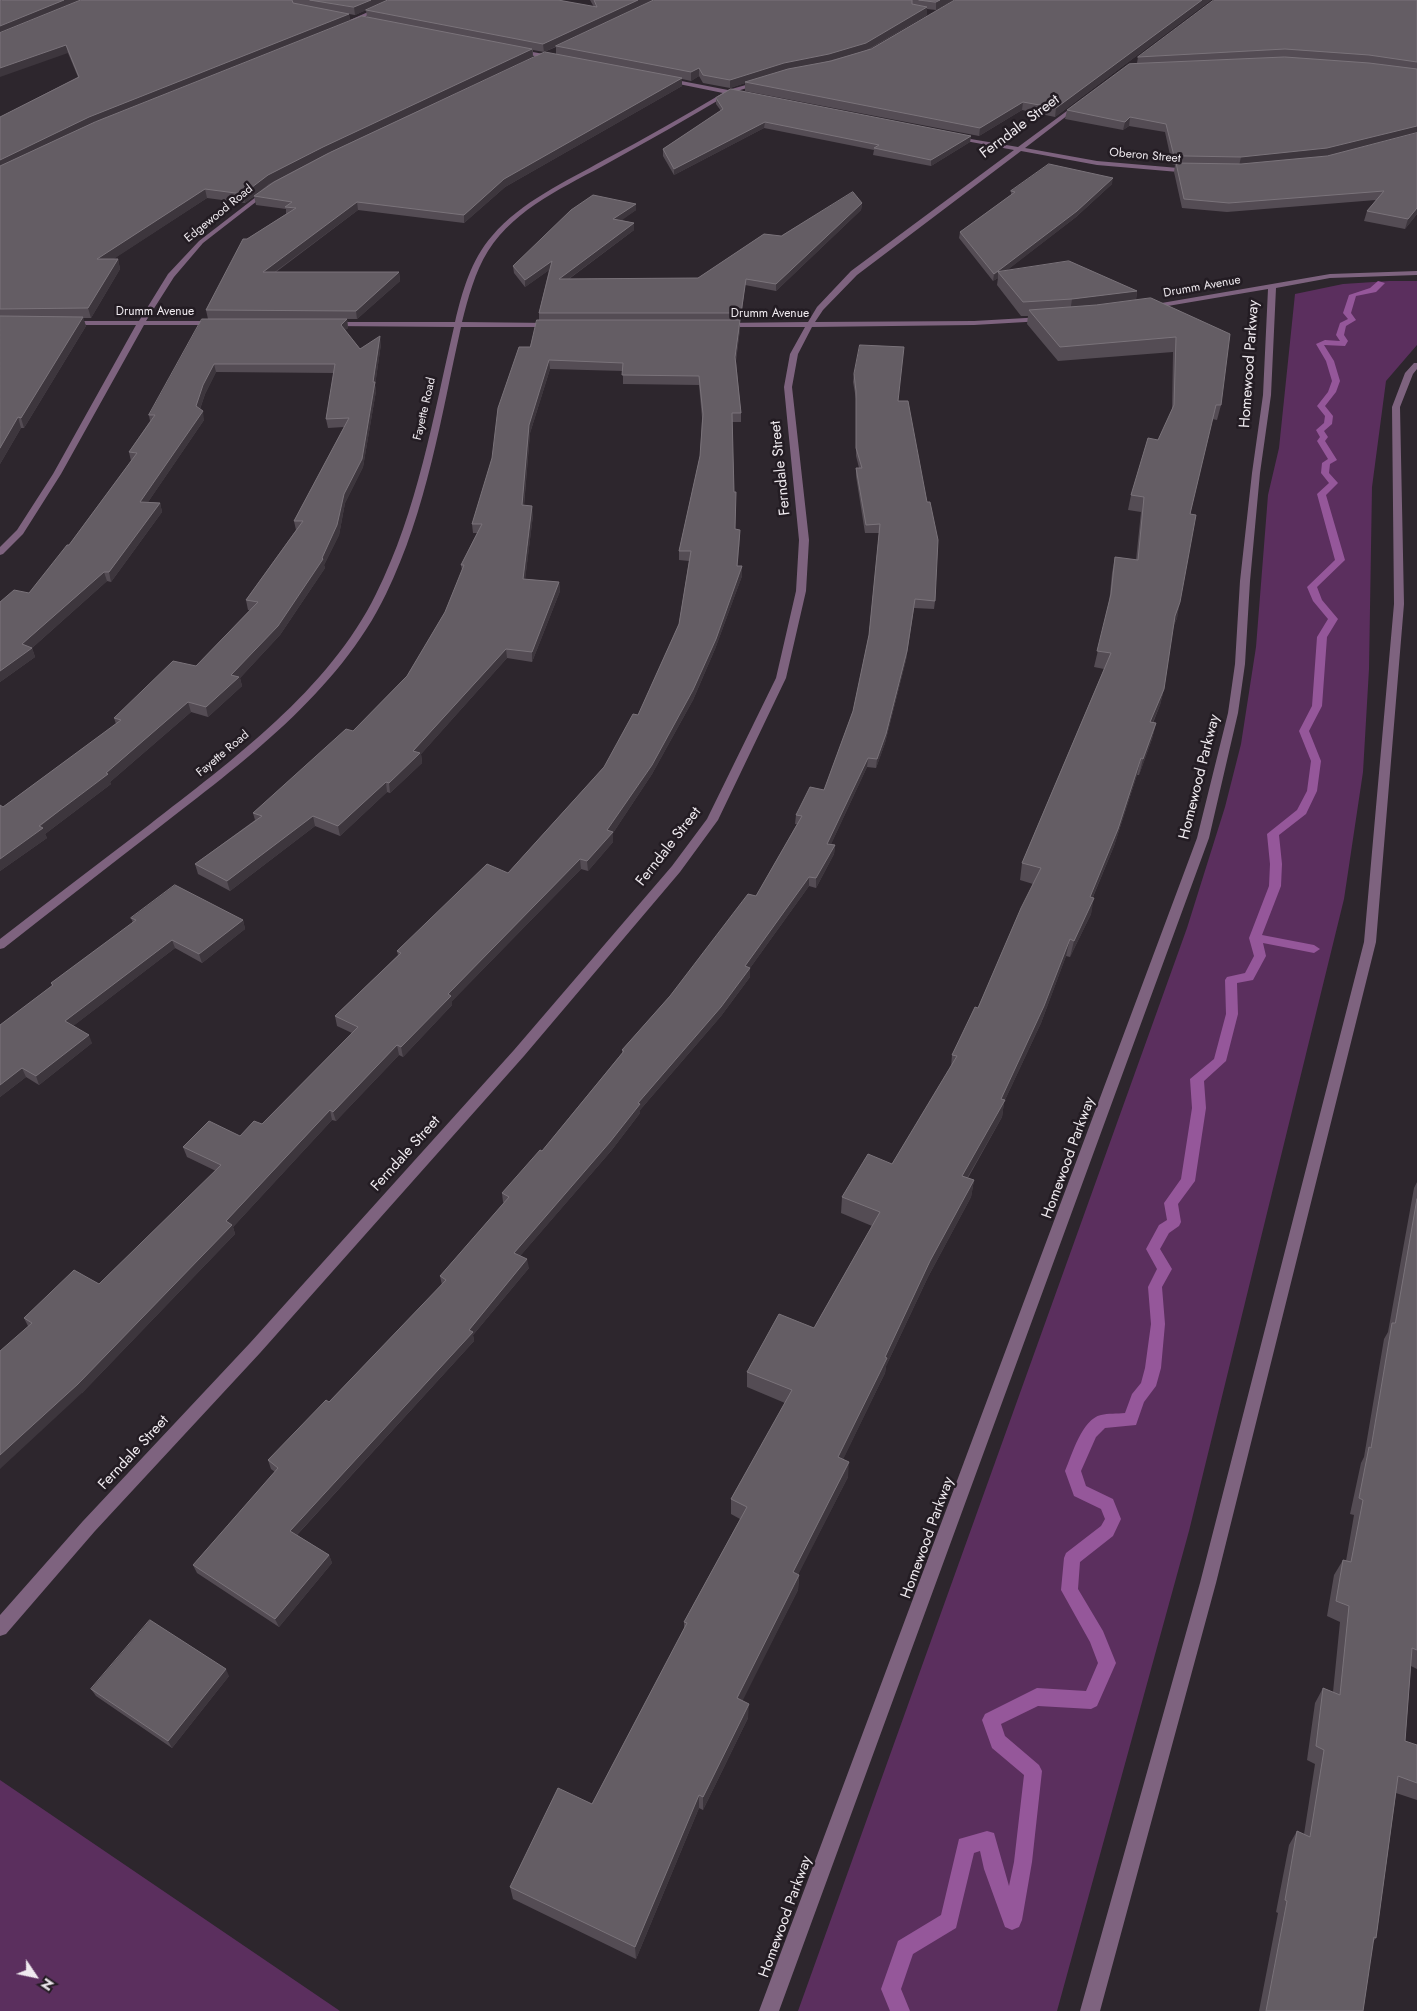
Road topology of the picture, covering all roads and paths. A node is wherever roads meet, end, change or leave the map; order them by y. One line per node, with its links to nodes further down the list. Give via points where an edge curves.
1 (399, 0): 2 (street, via 351,21)
2 (369, 23)
3 (506, 49): 5 (street)
4 (552, 52): 5 (street)
5 (544, 56): 6 (street); 7 (street)
6 (562, 59)
7 (533, 61)
8 (655, 78): 10 (street)
9 (770, 79): 10 (street, Fayette Road)
10 (729, 92): 11 (street); 25 (street, Fayette Road, via 522,211 494,239 476,265)
11 (748, 96)
12 (1086, 99): 14 (street, Ferndale Street)
13 (951, 136): 14 (street, Oberon Street)
14 (1018, 149): 15 (street, Oberon Street, via 1097,163); 28 (street, Ferndale Street, via 854,273 820,308)
15 (1199, 171)
16 (272, 188): 22 (street, Edgewood Road, via 201,242 171,276)
17 (1417, 274): 18 (street, Drumm Avenue, via 1330,276)
18 (1272, 286): 19 (street, Drumm Avenue); 33 (street, Homewood Parkway, via 1267,395 1245,581 1240,664 1233,714 1203,838)
19 (1142, 308)
20 (1048, 318): 28 (street, Drumm Avenue, via 974,324)
21 (56, 323): 22 (street, Drumm Avenue)
22 (141, 323): 23 (street, Drumm Avenue); 30 (street, Edgewood Road, via 57,474 20,532)
23 (227, 323)
24 (326, 324): 25 (street)
25 (458, 325): 26 (street); 31 (street, Fayette Road, via 415,506 389,581 358,633 290,714 190,799)
26 (559, 325)
27 (710, 325): 28 (street, Drumm Avenue)
28 (809, 325): 32 (street, Ferndale Street, via 794,354 788,387 804,540 801,591 781,678 712,820 676,869 519,1053)
29 (1417, 365): 34 (street, via 1409,373 1396,407 1399,604 1370,942 1208,1584)
30 (0, 552)
31 (0, 945)
32 (0, 1628)
33 (769, 2011)
34 (1090, 2011)

